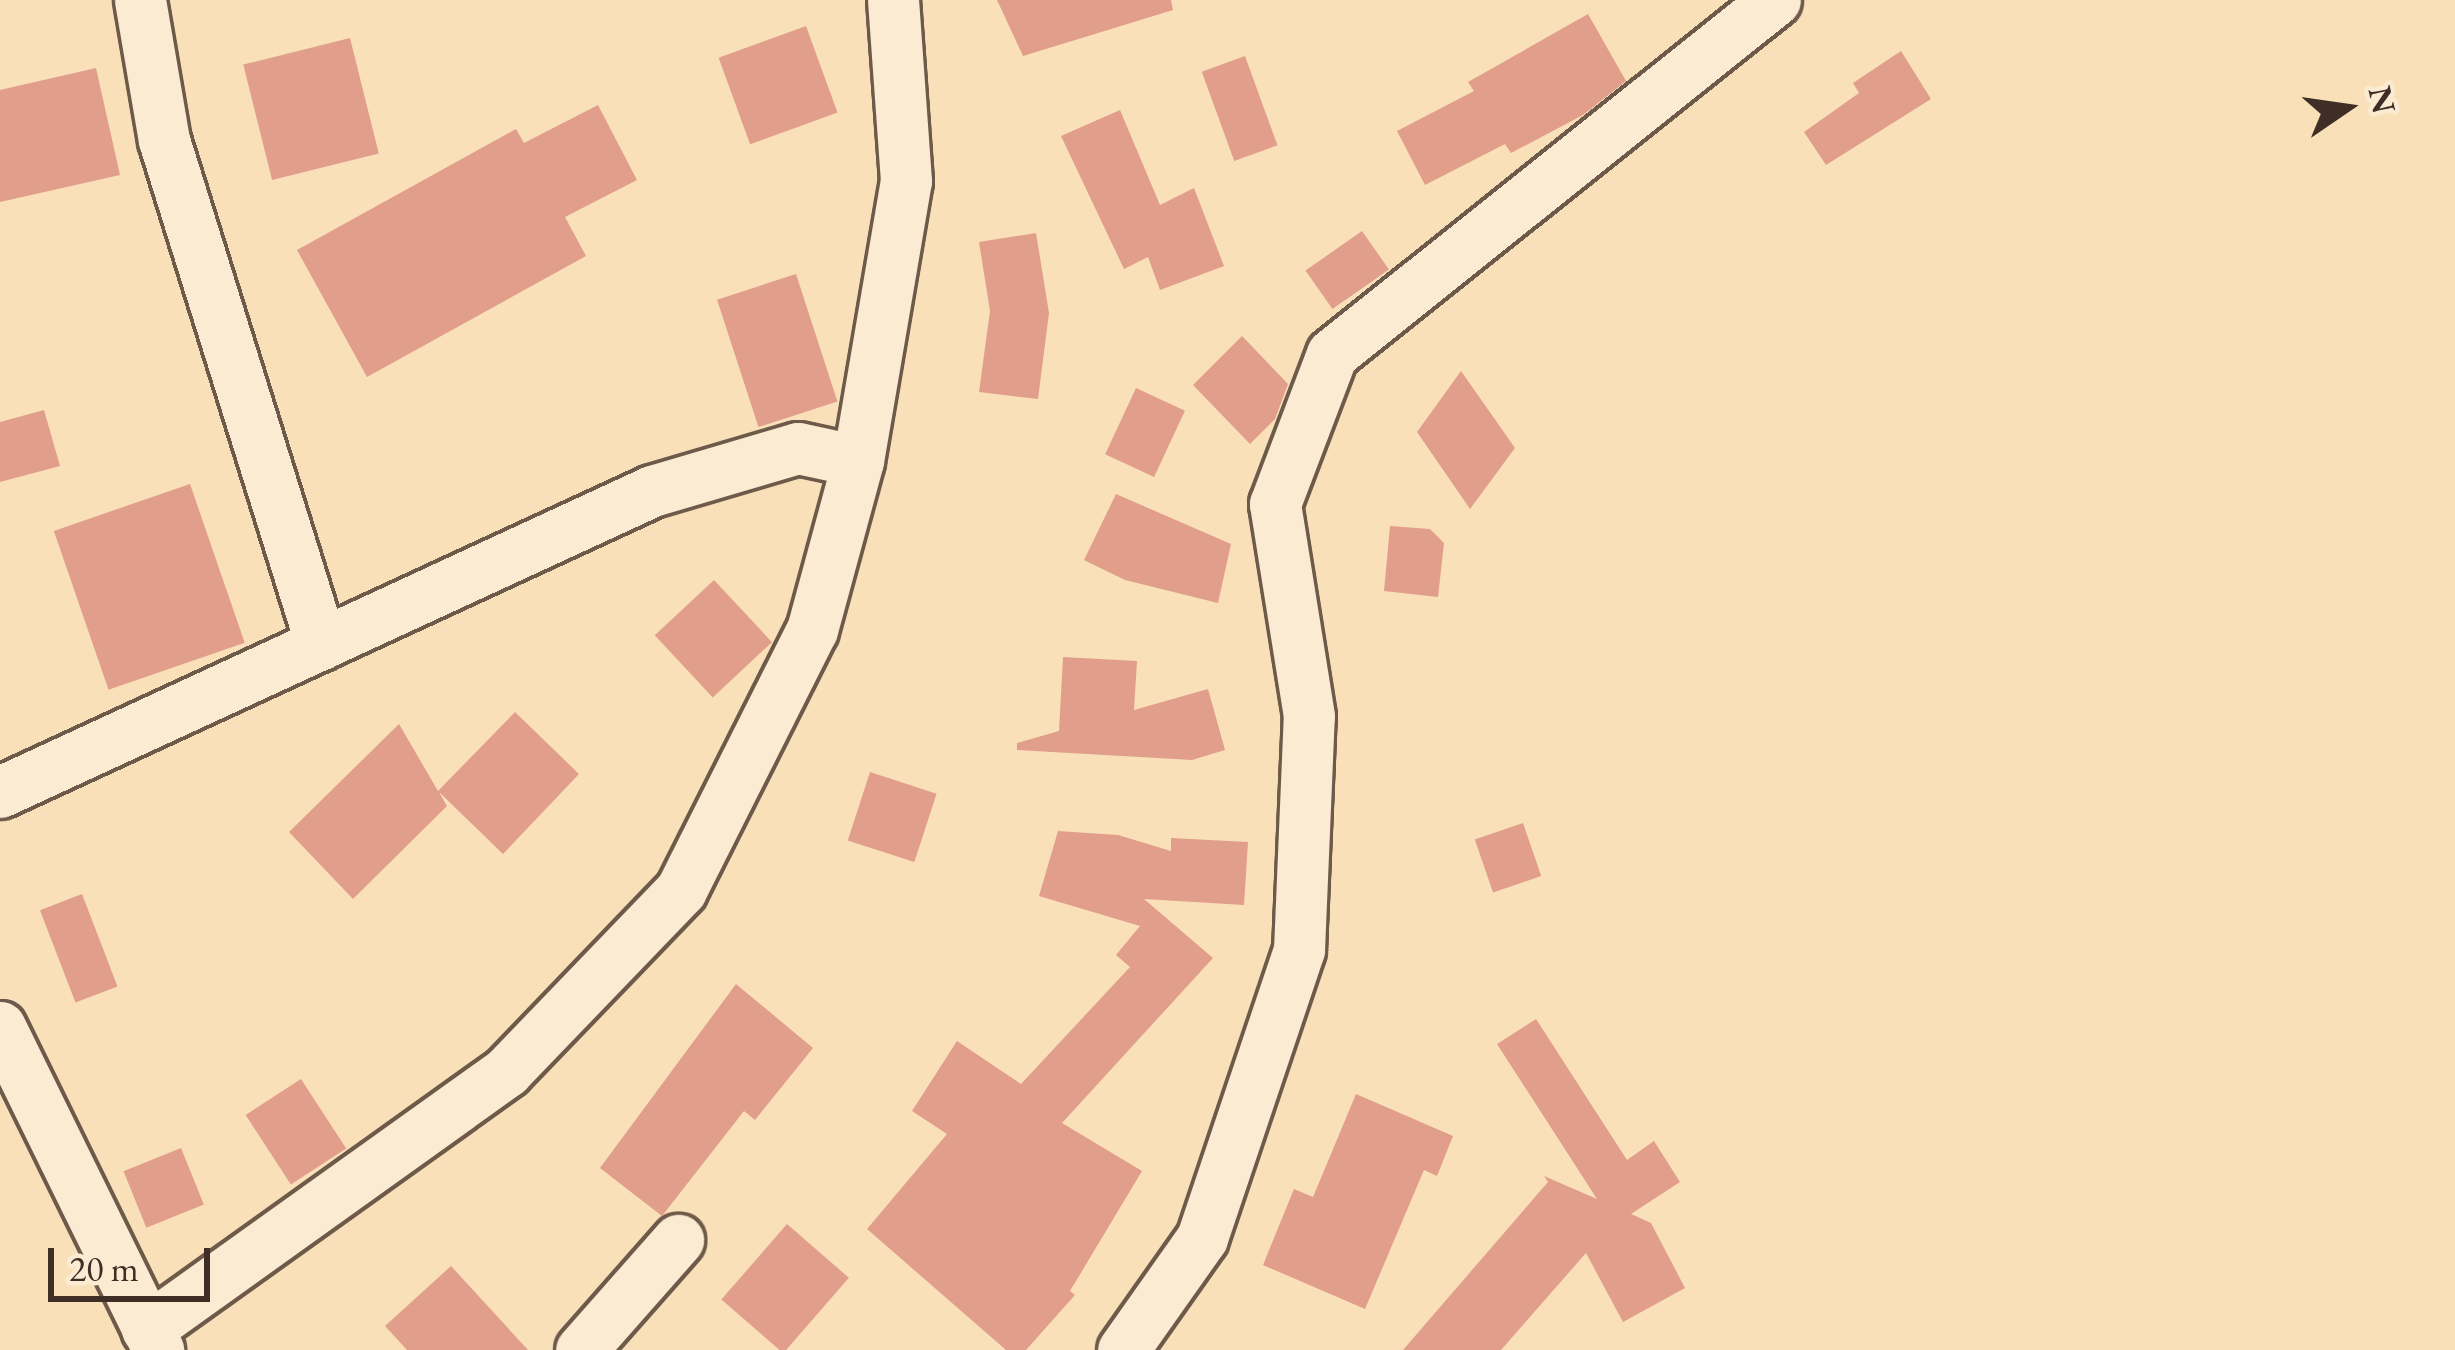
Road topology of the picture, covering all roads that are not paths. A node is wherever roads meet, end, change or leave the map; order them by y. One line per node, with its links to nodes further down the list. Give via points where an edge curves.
1 (140, 0): 5 (street, via 164,140)
2 (893, 0): 4 (street, via 906,181)
3 (1774, 0): 11 (street, via 1332,354 1275,504 1309,716 1300,950 1202,1238)
4 (858, 460): 5 (street, via 798,448 734,461); 9 (street, via 812,631 681,890 507,1070)
5 (321, 644): 6 (street)
6 (0, 792)
7 (0, 1027): 9 (street)
8 (678, 1240): 10 (street)
9 (153, 1340)
10 (580, 1350)
11 (1123, 1350)

